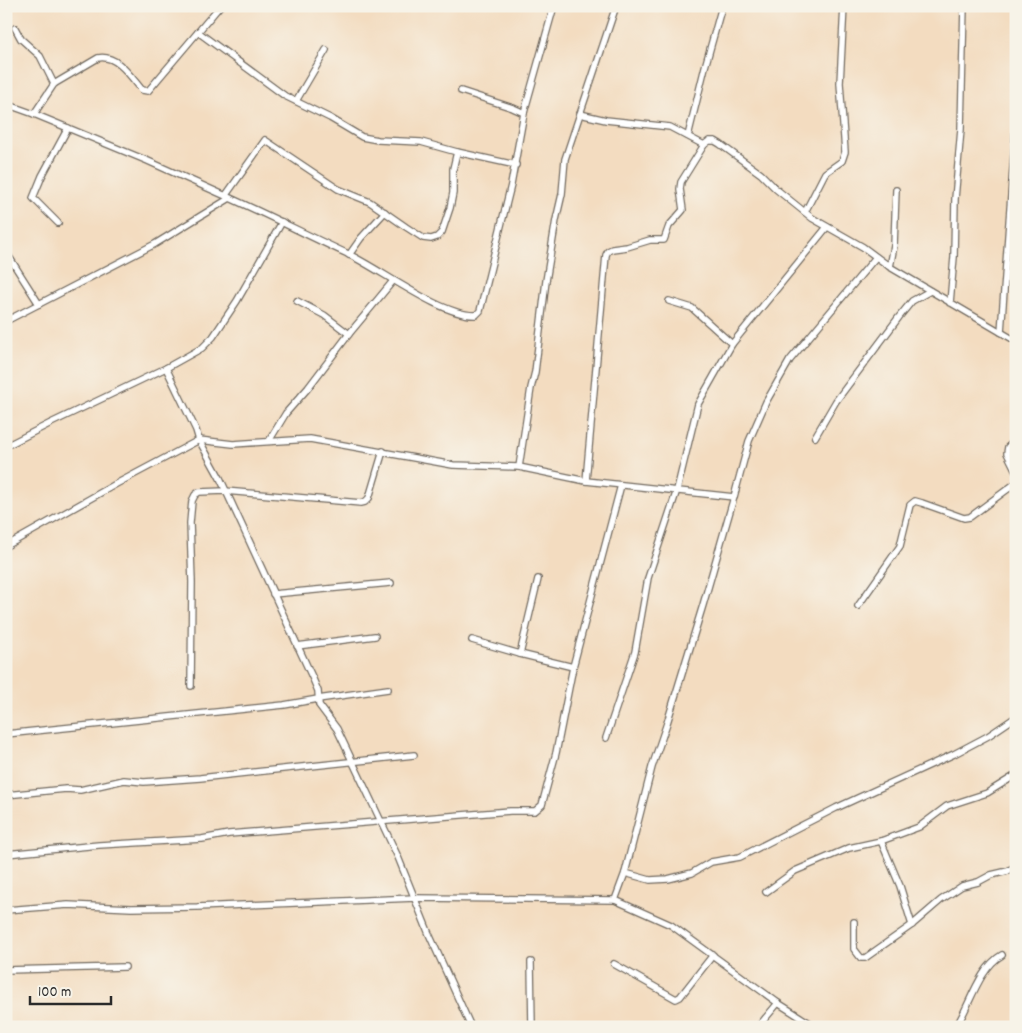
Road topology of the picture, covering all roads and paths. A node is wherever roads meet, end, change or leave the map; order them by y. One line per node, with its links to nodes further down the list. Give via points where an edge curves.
1 (220, 6): 8 (street)
2 (554, 6): 14 (street)
3 (616, 6): 16 (street)
4 (722, 6): 19 (street)
5 (844, 6): 26 (street, via 840,83 845,152 842,161 824,173)
6 (964, 6): 38 (street)
7 (14, 28): 10 (street, via 40,56)
8 (198, 32): 10 (street, via 148,91 142,90 129,74 105,57); 12 (street)
9 (326, 50): 12 (street)
10 (54, 84): 15 (street)
11 (461, 91): 14 (street)
12 (296, 101): 21 (street, via 362,137 422,142)
13 (6, 104): 15 (street)
14 (524, 113): 22 (street)
15 (34, 114): 18 (street)
16 (580, 114): 19 (street, via 670,127); 52 (street, via 565,159)
17 (1016, 127): 41 (street)
18 (68, 128): 24 (street); 28 (street, via 33,198)
19 (688, 136): 20 (street)
20 (704, 145): 26 (street, via 709,140 720,144); 54 (street, via 681,182 683,210 669,226 664,240 612,249 606,255)
21 (457, 152): 22 (street); 25 (street, via 452,201 438,237 423,238)
22 (516, 165): 34 (street, via 480,311 476,315 445,308)
23 (896, 190): 33 (street)
24 (228, 197): 25 (street, via 265,140 338,189); 27 (street); 39 (street, via 155,244)
25 (385, 212): 31 (street)
26 (805, 212): 29 (street)
27 (282, 222): 31 (street); 45 (street, via 213,338 202,348)
28 (58, 223)
29 (827, 227): 32 (street); 44 (street)
30 (6, 252): 39 (street)
31 (350, 255): 34 (street)
32 (876, 257): 33 (street); 59 (street, via 790,360 749,441)
33 (890, 267): 35 (street)
34 (393, 281): 42 (street)
35 (930, 291): 38 (street); 46 (street, via 912,301 898,318 836,402)
36 (297, 301): 42 (street, via 324,315)
37 (669, 301): 44 (street, via 692,308)
38 (950, 303): 41 (street)
39 (39, 304): 40 (street)
40 (6, 321)
41 (1001, 332): 43 (street)
42 (349, 334): 49 (street, via 286,413)
43 (1016, 341)
44 (732, 344): 57 (street, via 698,404)
45 (166, 368): 47 (street); 50 (street)
46 (815, 437)
47 (199, 440): 49 (street, via 234,444); 58 (street); 60 (street)
48 (1016, 440): 53 (street, via 1008,447 1007,453)
49 (269, 441): 51 (street, via 310,439)
50 (6, 446)
51 (383, 451): 52 (street, via 453,465); 58 (street, via 365,502)
52 (519, 467): 54 (street)
53 (1016, 471)
54 (586, 481): 56 (street)
55 (1016, 483): 64 (street, via 970,517 964,518 915,501 910,505 900,546)
56 (621, 485): 57 (street); 69 (street)
57 (677, 490): 59 (street); 75 (street, via 648,578 635,652)
58 (225, 491): 63 (street); 70 (street, via 199,492 192,501)
59 (734, 497): 84 (street, via 652,767)
60 (6, 546)
61 (538, 579): 68 (street)
62 (391, 583): 63 (street)
63 (273, 594): 67 (street)
64 (858, 606)
65 (375, 636): 67 (street)
66 (472, 640): 68 (street)
67 (298, 646): 72 (street, via 318,690)
68 (520, 654): 69 (street)
69 (574, 667): 80 (street, via 556,753 540,808 531,812 510,811)
70 (191, 686)
71 (388, 689): 72 (street)
72 (318, 699): 74 (street); 77 (street)
73 (1016, 717): 84 (street, via 954,754 836,808 740,857 711,862 692,873 668,879 650,880)
74 (6, 734)
75 (606, 738)
76 (414, 755): 77 (street)
77 (352, 762): 79 (street, via 200,778 144,782 124,780 80,790 66,788); 80 (street)
78 (1016, 775): 81 (street, via 987,793 947,806 918,827)
79 (6, 795)
80 (381, 823): 82 (street); 86 (street)
81 (881, 841): 85 (street, via 849,848 814,862); 90 (street)
82 (6, 854)
83 (1016, 866): 90 (street, via 962,886)
84 (625, 873): 87 (street)
85 (766, 892)
86 (415, 898): 87 (street); 88 (street, via 197,907 68,905); 98 (street)
87 (616, 900): 91 (street, via 672,925)
88 (6, 910)
89 (854, 922): 90 (street, via 854,949 861,958)
90 (912, 925)
91 (714, 955): 94 (street, via 676,999); 97 (street)
92 (1002, 955): 102 (street, via 985,971)
93 (531, 962): 99 (street)
94 (614, 964)
95 (125, 967): 96 (street)
96 (6, 970)
97 (778, 1003): 100 (street); 101 (street)
98 (471, 1027)
99 (532, 1027)
100 (758, 1027)
101 (816, 1027)
102 (956, 1027)

